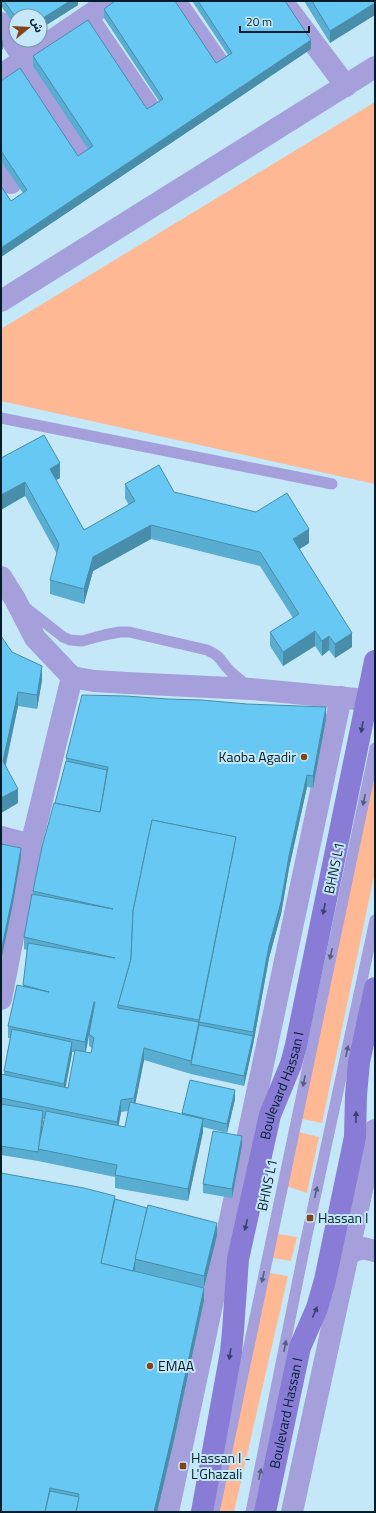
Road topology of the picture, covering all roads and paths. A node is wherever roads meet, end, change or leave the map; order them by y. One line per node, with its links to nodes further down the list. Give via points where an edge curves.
1 (175, 1): 6 (street)
2 (282, 1): 9 (street)
3 (94, 8): 5 (street); 10 (street)
4 (1, 23): 5 (street)
5 (25, 59): 8 (street); 11 (street)
6 (218, 63)
7 (375, 67): 9 (street)
8 (1, 75)
9 (346, 86): 12 (street)
10 (149, 108)
11 (78, 144)
12 (1, 301)
13 (1, 418): 14 (lane)
14 (332, 484)
15 (1, 577): 16 (street)
16 (15, 599): 18 (street, via 35,638); 19 (lane, via 70,640 82,641 129,632 207,650 216,654 229,670)
17 (375, 661): 21 (main road, Boulevard Hassan I)
18 (72, 678): 19 (street); 24 (street)
19 (251, 689): 20 (street)
20 (341, 697): 21 (street); 31 (street, via 290,944 219,1228)
21 (371, 702): 32 (main road, Boulevard Hassan I, one-way to 32, via 296,1045 270,1115 238,1259 234,1331)
22 (375, 748): 33 (lane, BHNS L1, one-way to 33)
23 (1, 837): 24 (street)
24 (31, 845): 27 (street)
25 (375, 920): 34 (lane, one-way to 25, via 310,1218)
26 (375, 988): 28 (main road, Boulevard Hassan I, one-way to 26, via 356,1131 357,1079)
27 (1, 999)
28 (367, 1141): 30 (main road, Boulevard Hassan I)
29 (375, 1251): 30 (street, via 363,1248)
30 (339, 1256): 35 (main road, Boulevard Hassan I, one-way to 30, via 300,1347); 36 (street)
31 (168, 1512)
32 (202, 1512)
33 (214, 1512)
34 (251, 1512)
35 (265, 1512)
36 (292, 1512)

